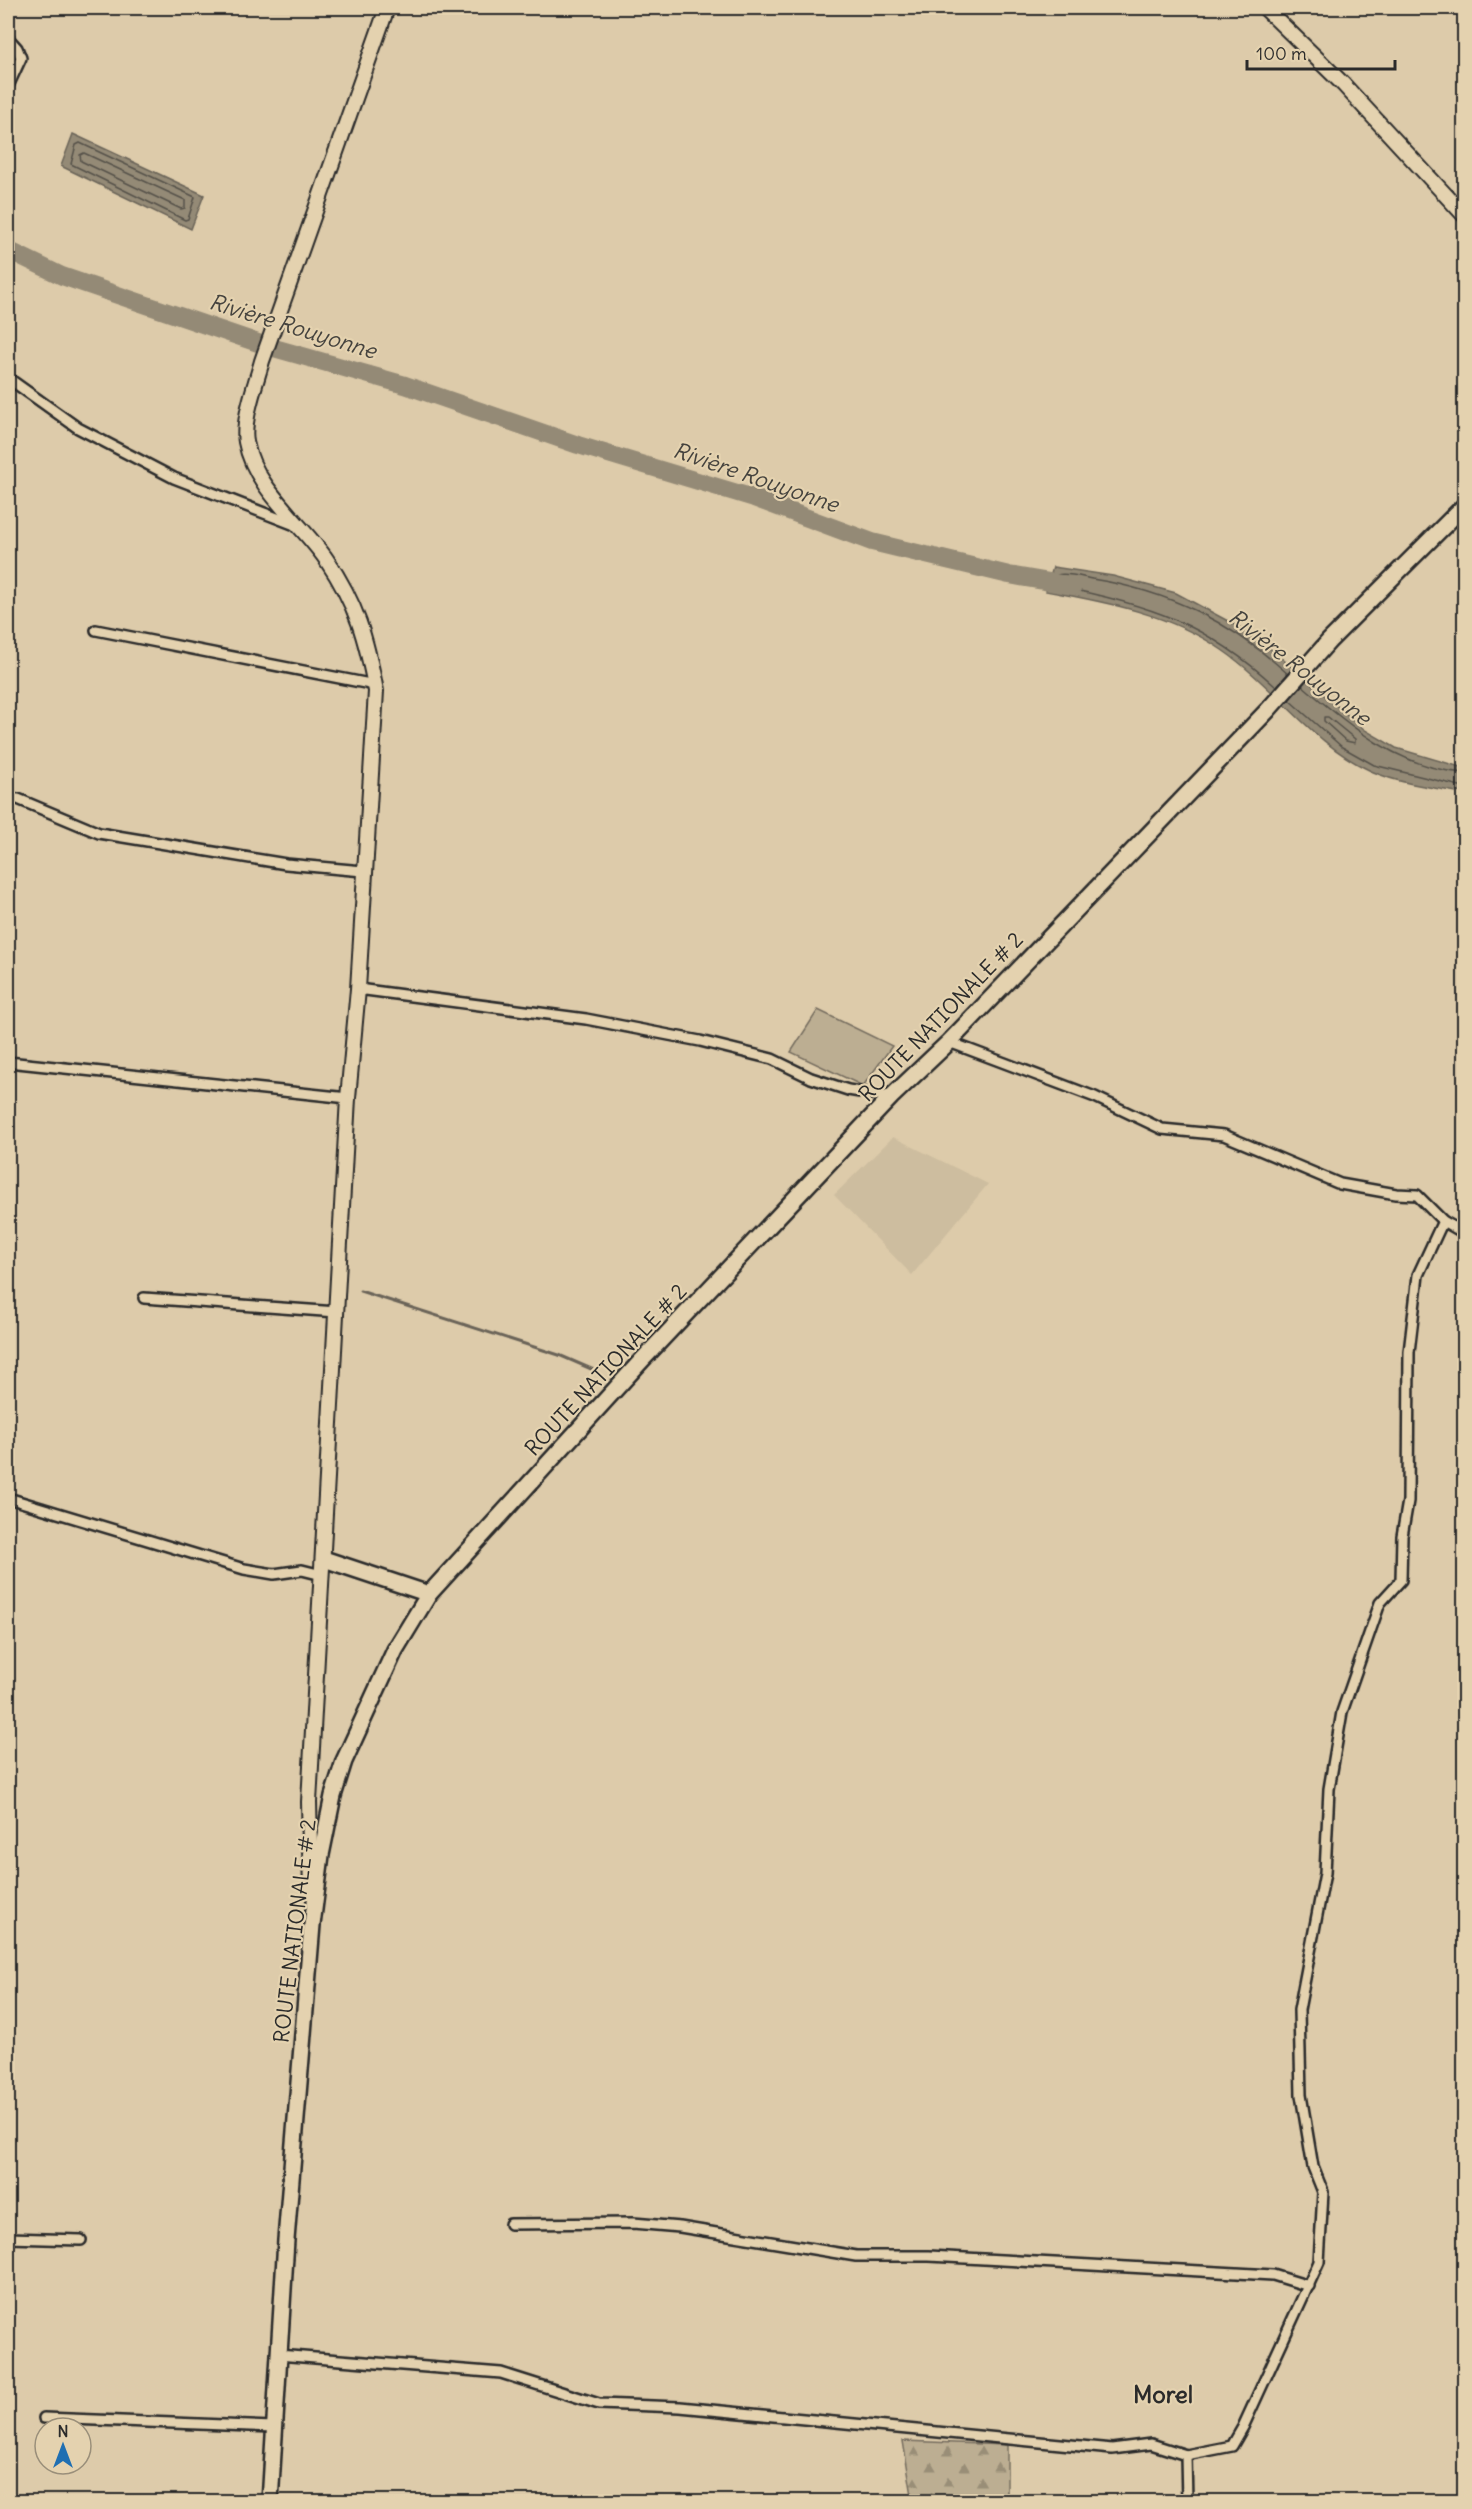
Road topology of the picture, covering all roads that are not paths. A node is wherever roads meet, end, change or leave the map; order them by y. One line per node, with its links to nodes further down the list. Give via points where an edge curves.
1 (387, 8): 8 (main road, via 262,361 249,410 245,441 253,464)
2 (1265, 8): 5 (main road, via 1344,84)
3 (8, 38): 4 (street, via 21,58)
4 (8, 86)
5 (1464, 215)
6 (8, 378): 8 (street, via 78,428 163,472)
7 (1464, 506): 14 (main road, ROUTE NATIONALE # 2, via 1329,641 1307,669)
8 (297, 525): 10 (main road, via 352,600 367,643)
9 (96, 630): 10 (street)
10 (375, 685): 12 (main road)
11 (8, 798): 12 (street, via 99,833 286,864)
12 (363, 872): 13 (main road)
13 (358, 989): 16 (street, via 586,1019 700,1041 772,1059 848,1090); 17 (main road)
14 (950, 1042): 16 (main road, ROUTE NATIONALE # 2); 18 (street, via 1095,1097 1162,1129 1224,1135 1340,1184 1417,1195)
15 (8, 1062): 17 (street)
16 (891, 1097): 25 (main road, ROUTE NATIONALE # 2, via 552,1457)
17 (348, 1098): 21 (main road)
18 (1443, 1221): 19 (street); 30 (street, via 1418,1275 1409,1352 1408,1501 1401,1580 1380,1603 1342,1712 1329,1789 1325,1873 1299,2010 1301,2095 1313,2167 1323,2192 1319,2262)
19 (1464, 1233)
20 (144, 1298): 21 (street)
21 (337, 1312): 23 (main road)
22 (8, 1498): 24 (street, via 244,1569 274,1574 302,1570)
23 (324, 1559): 24 (main road); 25 (main road)
24 (322, 1575): 26 (main road, via 309,1802)
25 (429, 1594): 26 (main road, ROUTE NATIONALE # 2, via 395,1650 344,1761 321,1855)
26 (312, 1925): 31 (main road, ROUTE NATIONALE # 2)
27 (510, 2224): 30 (street, via 633,2223 856,2256 929,2256 1273,2276)
28 (8, 2238): 29 (street)
29 (81, 2240)
30 (1309, 2286): 34 (street, via 1232,2446)
31 (278, 2355): 33 (main road, ROUTE NATIONALE # 2); 34 (street, via 501,2373 598,2404 680,2407 1112,2449 1151,2444)
32 (93, 2420): 33 (street)
33 (274, 2427): 35 (main road, ROUTE NATIONALE # 2)
34 (1186, 2455): 36 (street)
35 (270, 2502)
36 (1187, 2502)

